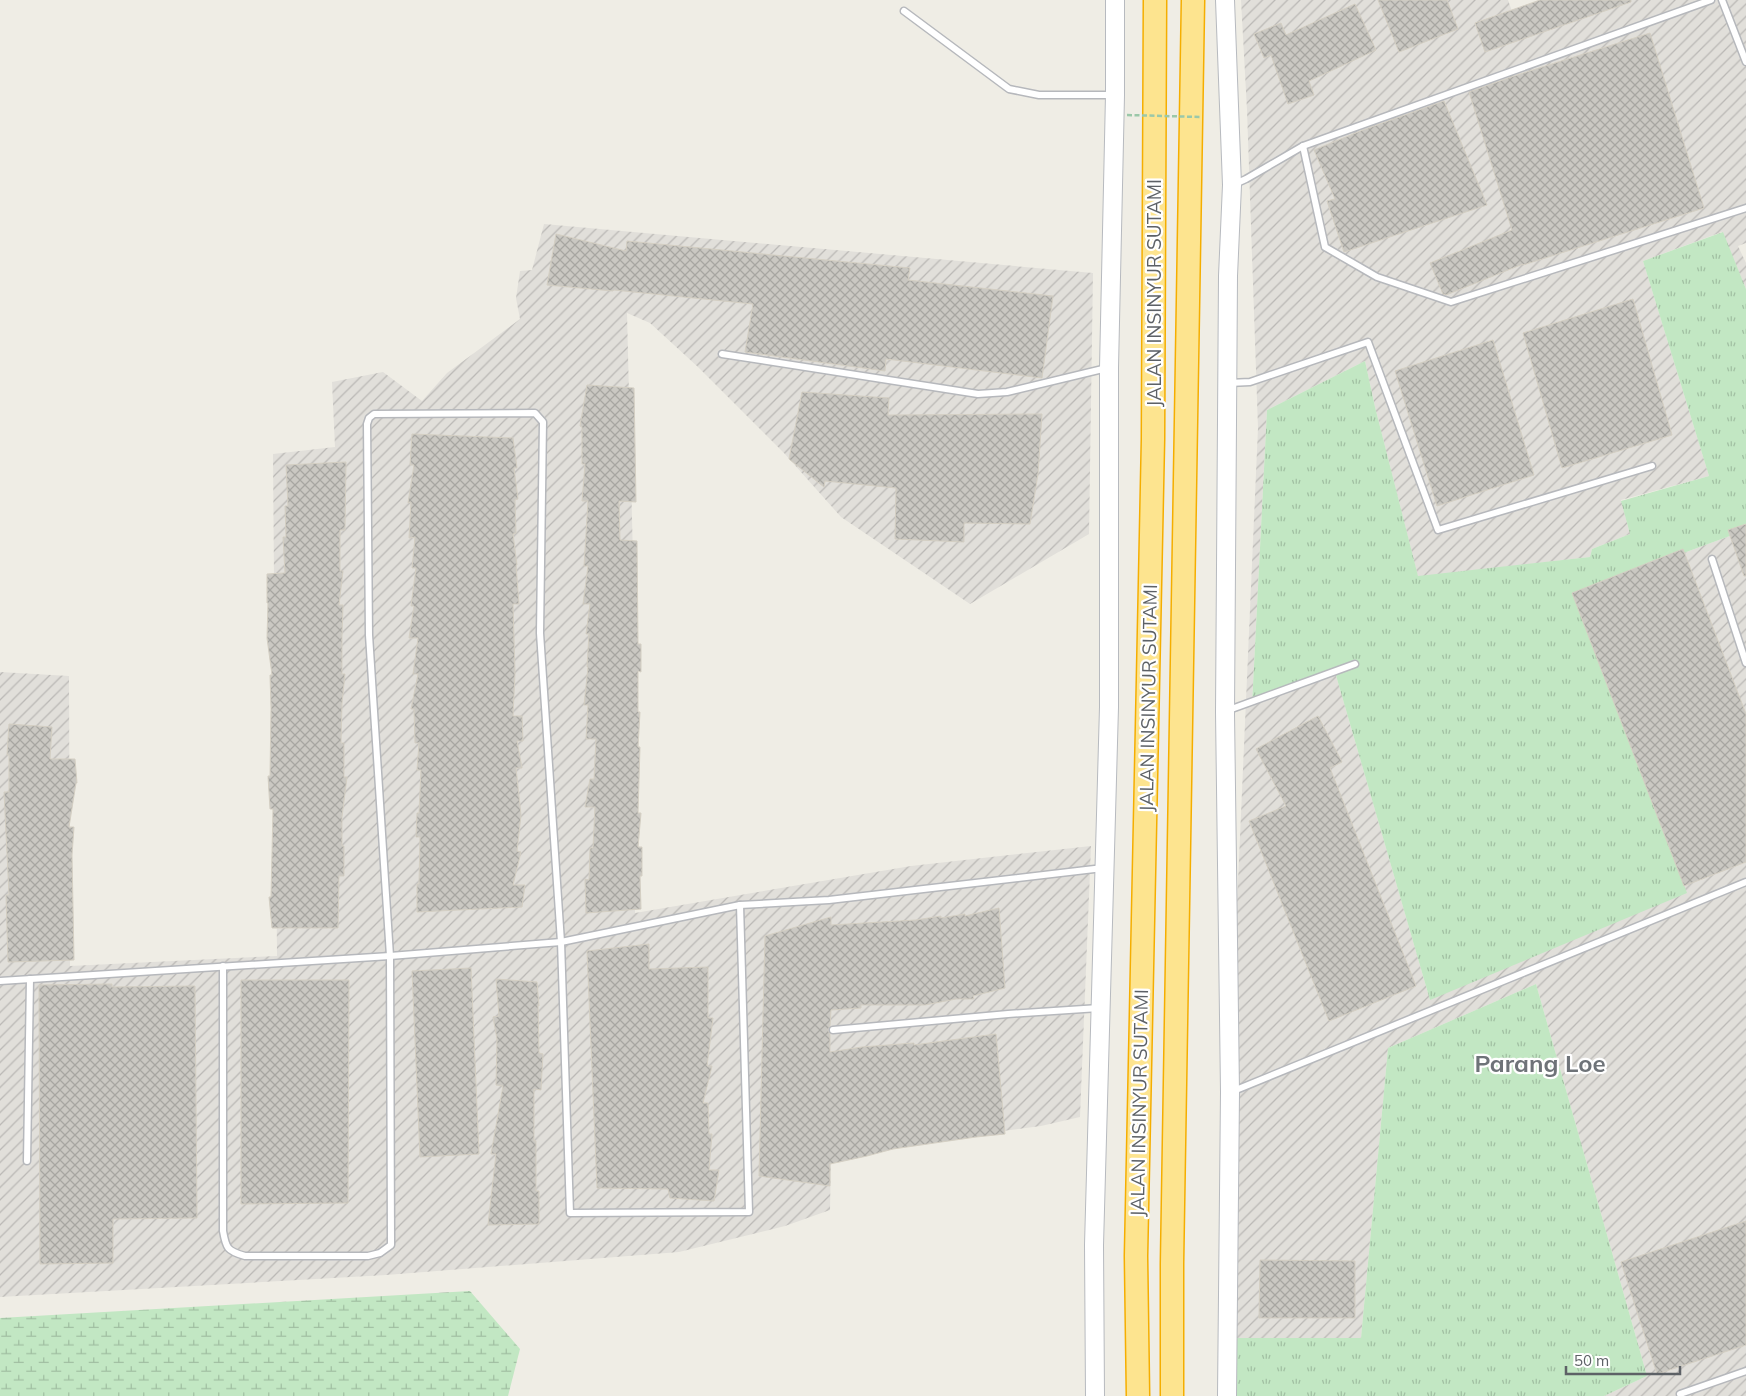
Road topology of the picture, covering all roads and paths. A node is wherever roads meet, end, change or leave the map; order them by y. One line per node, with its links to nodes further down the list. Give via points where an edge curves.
1 (1114, 0): 9 (street)
2 (1155, 0): 38 (highway, JALAN INSINYUR SUTAMI, via 1153,439 1136,1256)
3 (1193, 0): 39 (highway, JALAN INSINYUR SUTAMI)
4 (1224, 0): 13 (street)
5 (1711, 0): 12 (lane)
6 (1722, 0): 8 (lane)
7 (904, 11): 9 (lane, via 1009,89 1039,95)
8 (1746, 62)
9 (1115, 95): 16 (street)
10 (1127, 115): 11 (path, bridge)
11 (1200, 117)
12 (1303, 146): 13 (lane); 14 (lane, via 1325,248 1377,277 1451,302)
13 (1232, 185): 17 (street)
14 (1746, 208)
15 (722, 354): 16 (lane, via 978,394 1007,392)
16 (1109, 368): 23 (street, via 1109,707)
17 (1228, 383): 18 (lane, via 1250,382 1368,342 1438,530); 22 (street)
18 (1652, 466)
19 (1712, 559): 20 (lane)
20 (1746, 663)
21 (1355, 664): 22 (lane)
22 (1225, 712): 33 (street)
23 (1104, 868): 25 (lane, via 828,900); 31 (street)
24 (1746, 882): 33 (lane)
25 (740, 905): 26 (lane); 26 (lane, via 749,1212 570,1213)
26 (561, 942): 27 (lane); 27 (lane, via 540,633 543,422 535,413 374,414 367,424 369,635)
27 (390, 956): 28 (lane); 28 (lane, via 391,1245 380,1254 368,1256 245,1256 233,1253 226,1246 223,1231)
28 (223, 966): 29 (lane)
29 (30, 979): 30 (lane); 34 (lane)
30 (0, 981)
31 (1100, 1008): 32 (lane); 37 (street, via 1094,1244)
32 (833, 1030)
33 (1230, 1092): 40 (street)
34 (27, 1161)
35 (1746, 1371): 36 (lane)
36 (1680, 1394)
37 (1095, 1396)
38 (1138, 1396)
39 (1172, 1396)
40 (1227, 1396)

